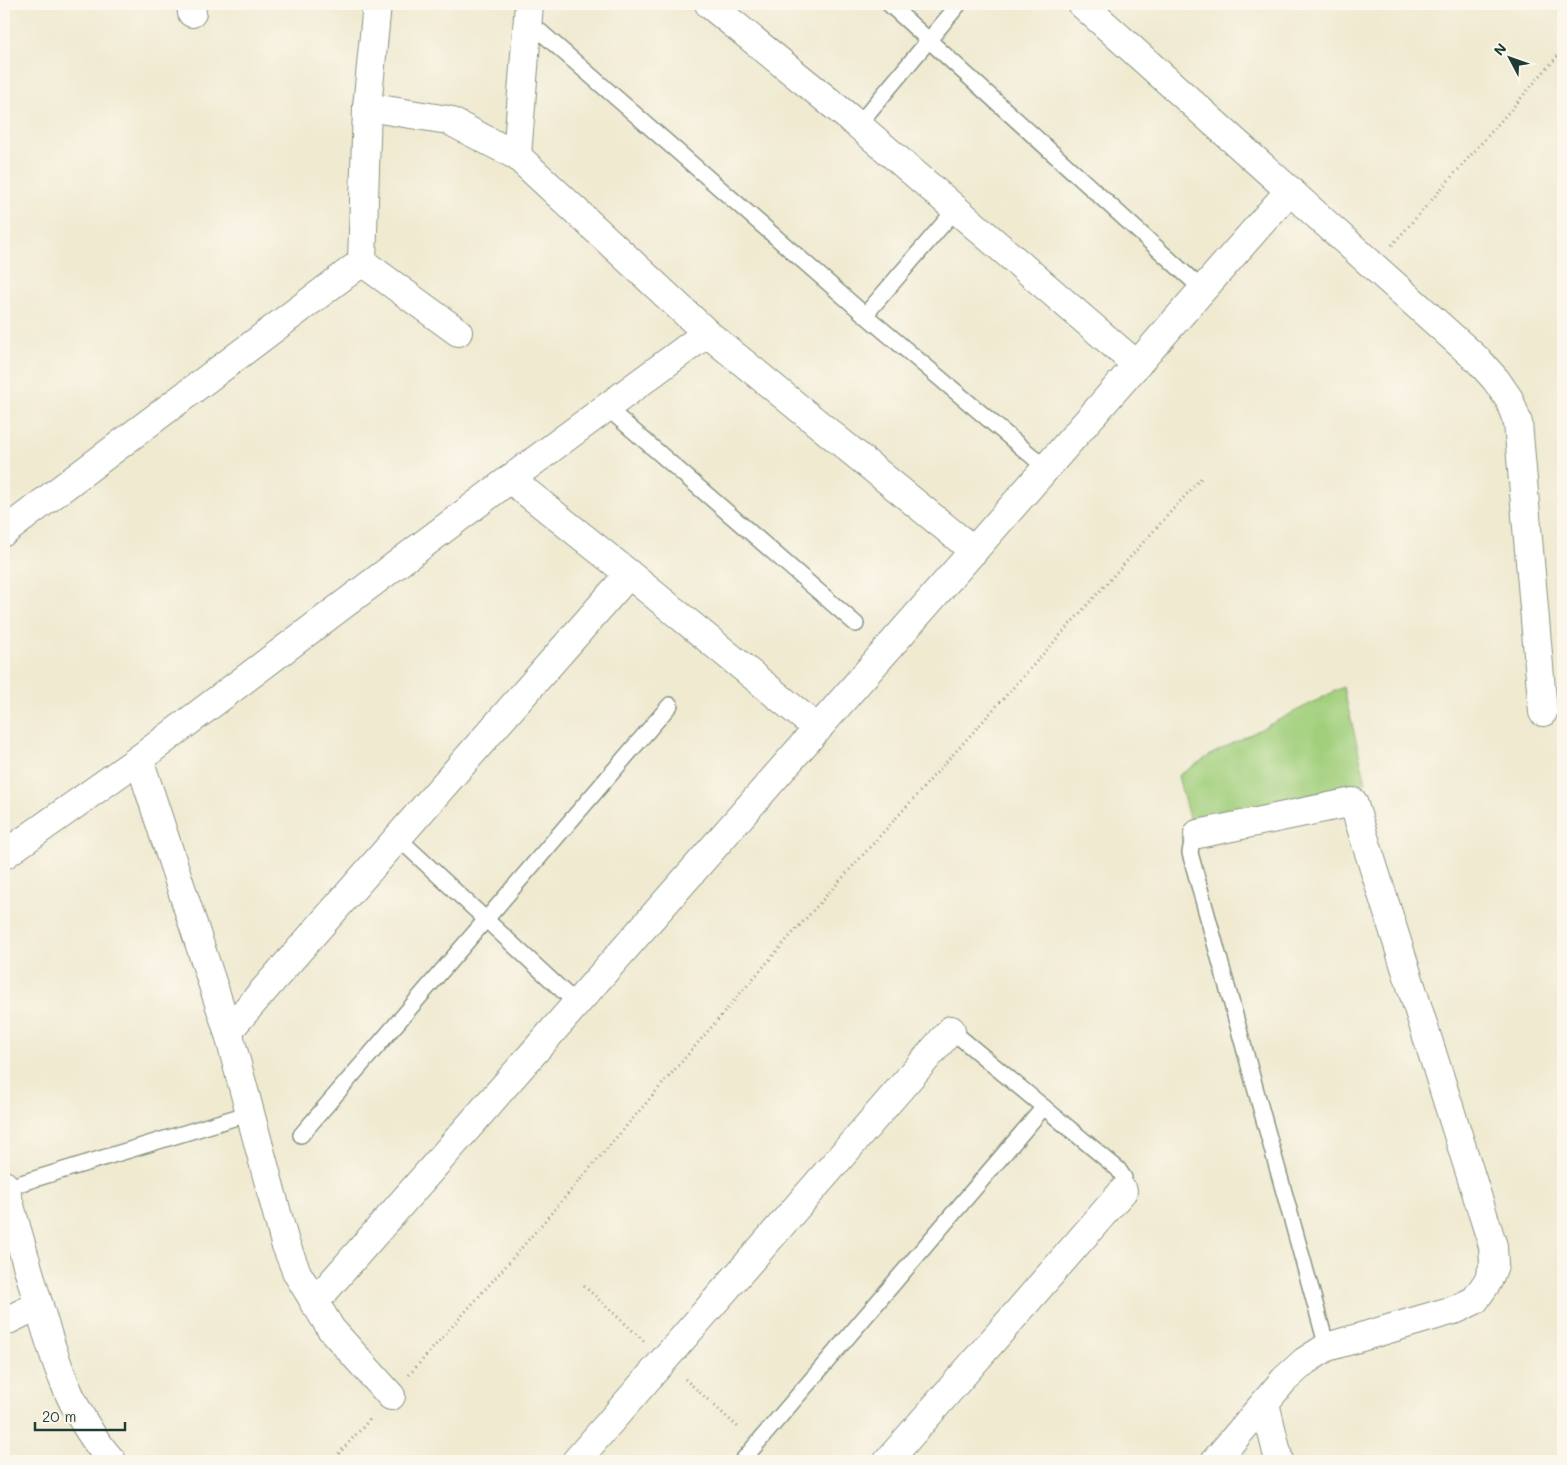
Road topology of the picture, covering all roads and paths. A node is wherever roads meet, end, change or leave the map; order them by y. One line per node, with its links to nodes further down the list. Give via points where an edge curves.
1 (376, 4): 9 (street)
2 (709, 4): 10 (street)
3 (889, 4): 7 (lane)
4 (958, 4): 7 (lane)
5 (1082, 4): 12 (street)
6 (528, 12): 11 (street); 17 (lane)
7 (928, 40): 10 (lane); 16 (lane)
8 (1563, 50): 15 (path)
9 (367, 107): 11 (street, via 448,120); 14 (street)
10 (858, 125): 13 (street)
11 (517, 156): 19 (street)
12 (1290, 190): 15 (street); 16 (street)
13 (956, 209): 17 (lane); 20 (street)
14 (362, 262): 18 (street); 25 (street)
15 (1380, 272): 30 (street, via 1479,361 1509,399 1518,423)
16 (1203, 290): 20 (street)
17 (864, 315): 22 (lane)
18 (458, 332)
19 (707, 333): 21 (street); 26 (street)
20 (1137, 364): 22 (street)
21 (606, 407): 24 (street); 28 (lane)
22 (1046, 468): 26 (street)
23 (1202, 476): 51 (path, via 783,944)
24 (510, 479): 27 (street); 32 (street)
25 (4, 532)
26 (974, 552): 31 (street)
27 (629, 574): 31 (street); 34 (street)
28 (856, 624)
29 (670, 705): 36 (lane)
30 (1544, 712)
31 (818, 729): 37 (street)
32 (139, 759): 35 (street); 39 (street)
33 (1198, 834): 49 (lane, via 1192,841 1190,853); 49 (street, via 1353,802 1493,1246 1494,1265 1475,1300 1458,1309)
34 (397, 837): 36 (lane); 39 (street)
35 (4, 855)
36 (487, 920): 37 (lane); 42 (lane)
37 (577, 1004): 46 (street)
38 (952, 1030): 40 (lane); 50 (street)
39 (228, 1031): 41 (street)
40 (1044, 1108): 44 (lane, via 1118,1169 1124,1178); 53 (lane)
41 (250, 1113): 43 (lane); 46 (street, via 285,1243)
42 (301, 1134)
43 (4, 1186): 47 (street)
44 (1123, 1191): 58 (street)
45 (584, 1286): 50 (path)
46 (314, 1302): 51 (street, via 331,1329)
47 (39, 1305): 48 (street); 54 (street, via 72,1403)
48 (4, 1322)
49 (1327, 1347): 52 (street, via 1305,1361)
50 (664, 1360): 53 (path); 56 (street)
51 (391, 1396): 55 (path)
52 (1265, 1403): 59 (street); 60 (street)
53 (756, 1444): 57 (lane)
54 (112, 1461)
55 (332, 1461)
56 (576, 1461)
57 (742, 1461)
58 (888, 1461)
59 (1215, 1461)
60 (1279, 1461)

